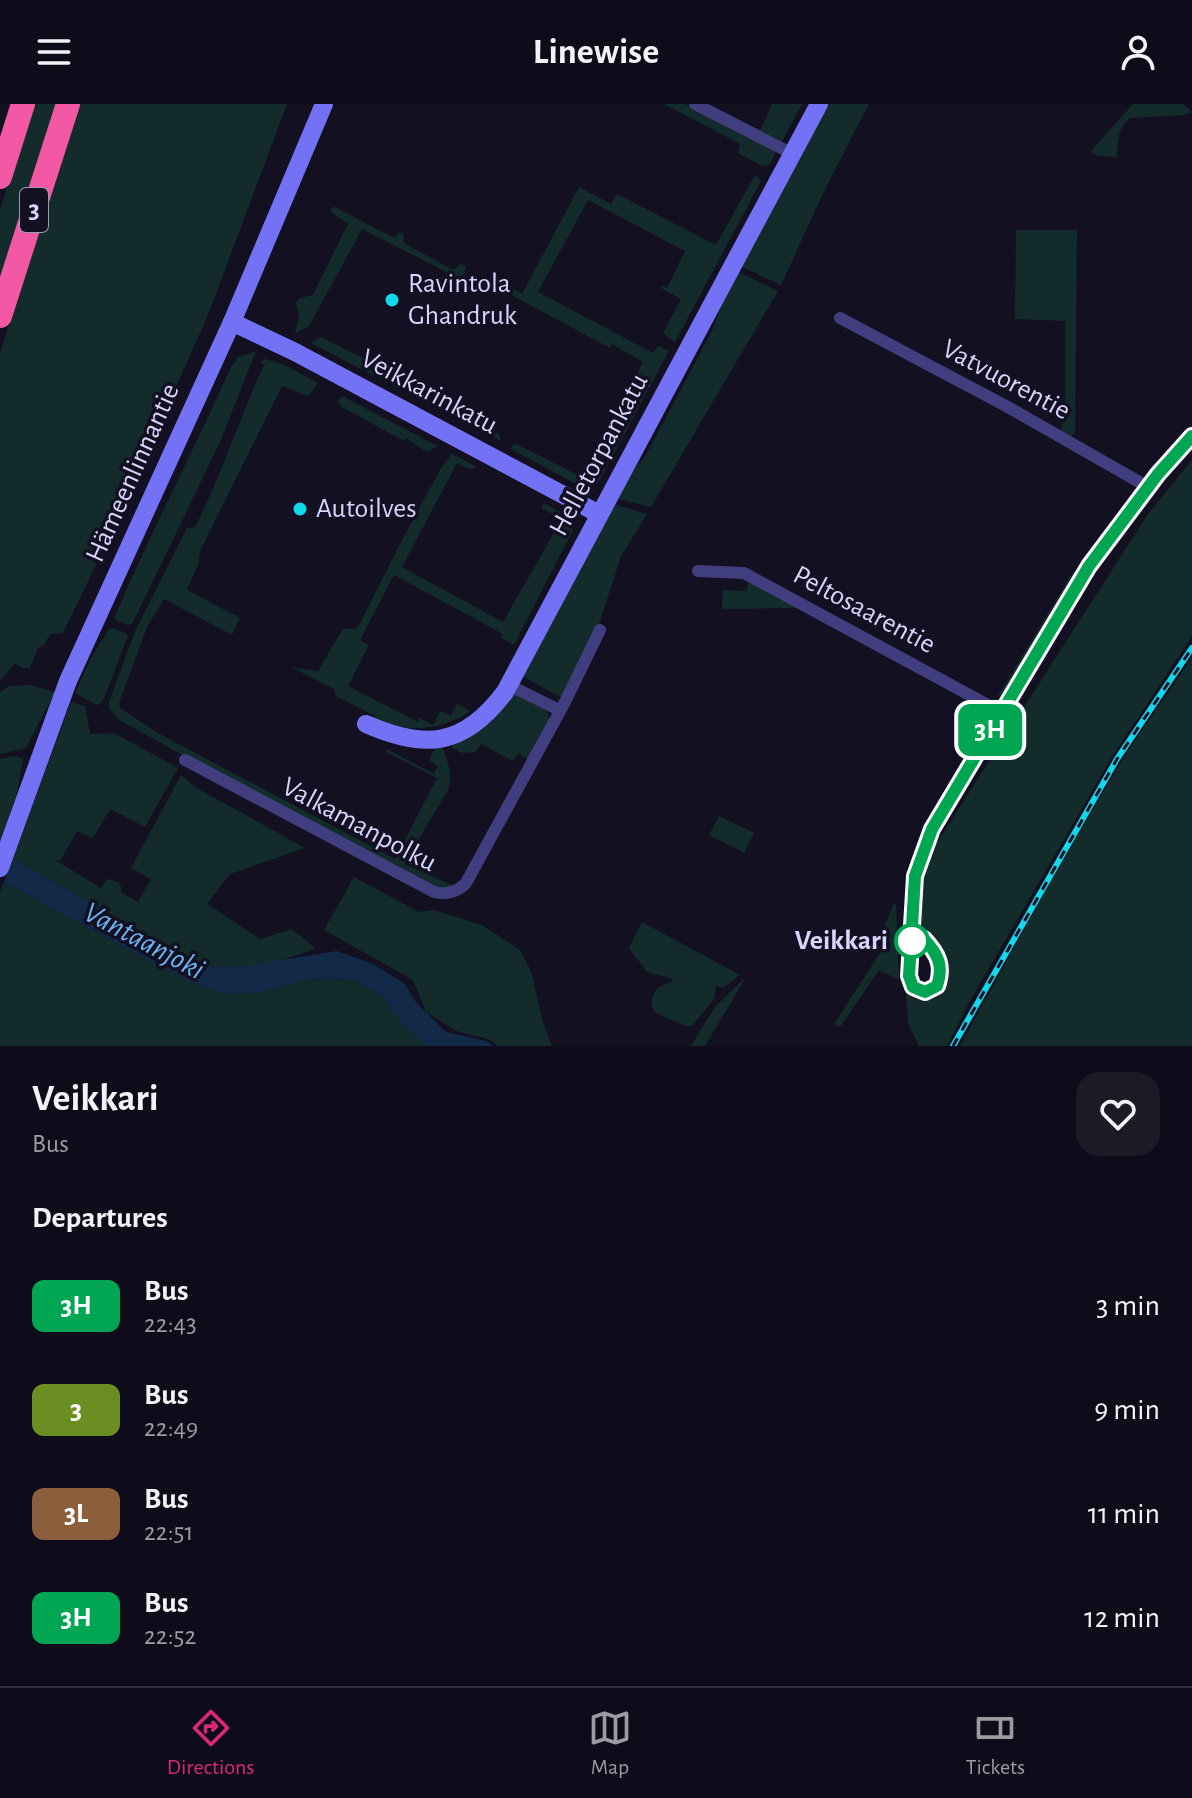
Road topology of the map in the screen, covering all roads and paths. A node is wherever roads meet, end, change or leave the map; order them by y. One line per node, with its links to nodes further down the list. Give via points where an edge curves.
1 (23, 104): 7 (highway, 3)
2 (68, 104): 8 (highway, 3)
3 (324, 104): 10 (street, Hämeenlinnantie)
4 (695, 104): 6 (street)
5 (819, 104): 6 (street, Helletorpankatu)
6 (793, 154): 13 (street, Helletorpankatu)
7 (0, 177)
8 (0, 316)
9 (840, 318): 12 (street, Vatvuorentie)
10 (232, 322): 13 (street, Veikkarinkatu); 21 (street, Hämeenlinnantie, via 68,681)
11 (1192, 436): 12 (street)
12 (1148, 487): 18 (street, via 1089,566)
13 (599, 514): 16 (street, Helletorpankatu)
14 (698, 571): 18 (street, Peltosaarentie, via 744,573)
15 (600, 630): 17 (street, Valkamanpolku)
16 (509, 685): 17 (street); 19 (street, Helletorpankatu, via 476,723 438,740 395,737)
17 (559, 710): 20 (street, Valkamanpolku, via 466,883 442,894)
18 (1001, 712): 22 (street, via 932,829 915,876)
19 (366, 724)
20 (185, 760)
21 (0, 868)
22 (913, 925): 22 (street, via 910,983 916,990 931,992 939,981 940,961)

